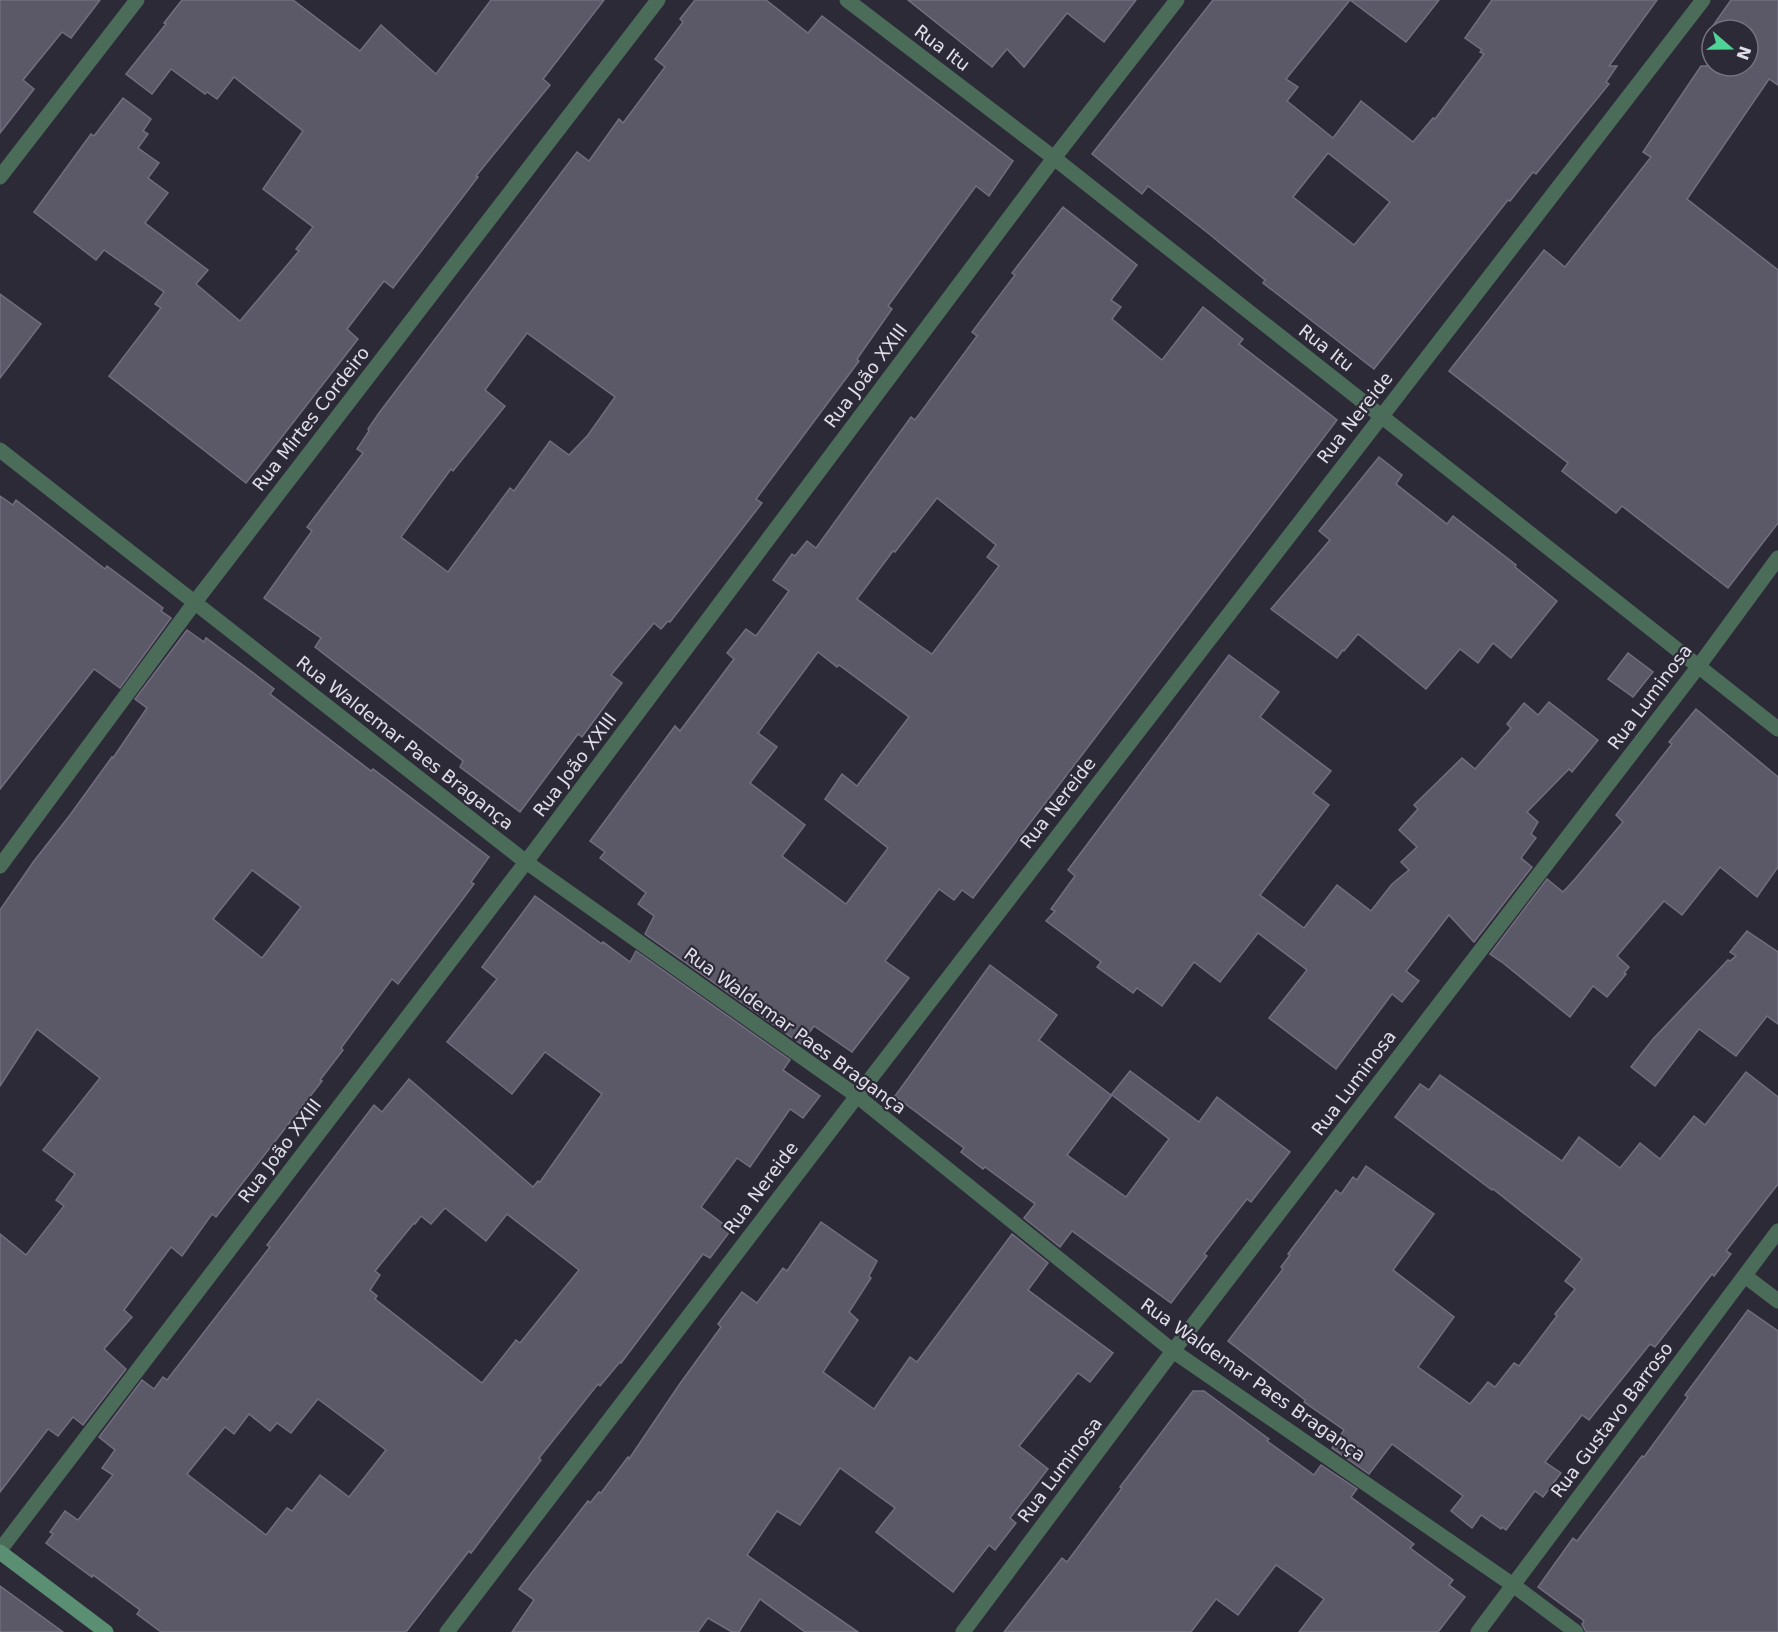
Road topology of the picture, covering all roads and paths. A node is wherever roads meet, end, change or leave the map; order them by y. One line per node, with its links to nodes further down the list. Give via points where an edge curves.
1 (137, 0): 7 (street)
2 (658, 0): 11 (street, Rua Mirtes Cordeiro)
3 (847, 0): 6 (street, Rua Itu)
4 (1177, 0): 6 (street, Rua João XXIII)
5 (1703, 0): 8 (street, Rua Nereide)
6 (1054, 158): 8 (street, Rua Itu); 14 (street, Rua João XXIII)
7 (0, 177)
8 (1381, 416): 12 (street, Rua Itu); 16 (street, Rua Nereide)
9 (0, 450): 11 (street, Rua Waldemar Paes Bragança)
10 (1778, 558): 12 (street, Rua Luminosa)
11 (195, 602): 14 (street, Rua Waldemar Paes Bragança); 15 (street, Rua Mirtes Cordeiro)
12 (1698, 667): 13 (street, Rua Itu); 20 (street, Rua Luminosa)
13 (1778, 729)
14 (526, 862): 16 (street, Rua Waldemar Paes Bragança); 21 (street, Rua João XXIII)
15 (0, 866)
16 (856, 1096): 20 (street, Rua Waldemar Paes Bragança); 24 (street, Rua Nereide)
17 (1778, 1231): 18 (street, Rua Gustavo Barroso)
18 (1745, 1276): 19 (street); 22 (street, Rua Gustavo Barroso)
19 (1778, 1301)
20 (1173, 1351): 22 (street, Rua Waldemar Paes Bragança); 25 (street, Rua Luminosa)
21 (0, 1551): 23 (street)
22 (1513, 1585): 26 (street, Rua Gustavo Barroso); 27 (street, Rua Waldemar Paes Bragança)
23 (106, 1632)
24 (447, 1632)
25 (963, 1632)
26 (1478, 1632)
27 (1576, 1632)

